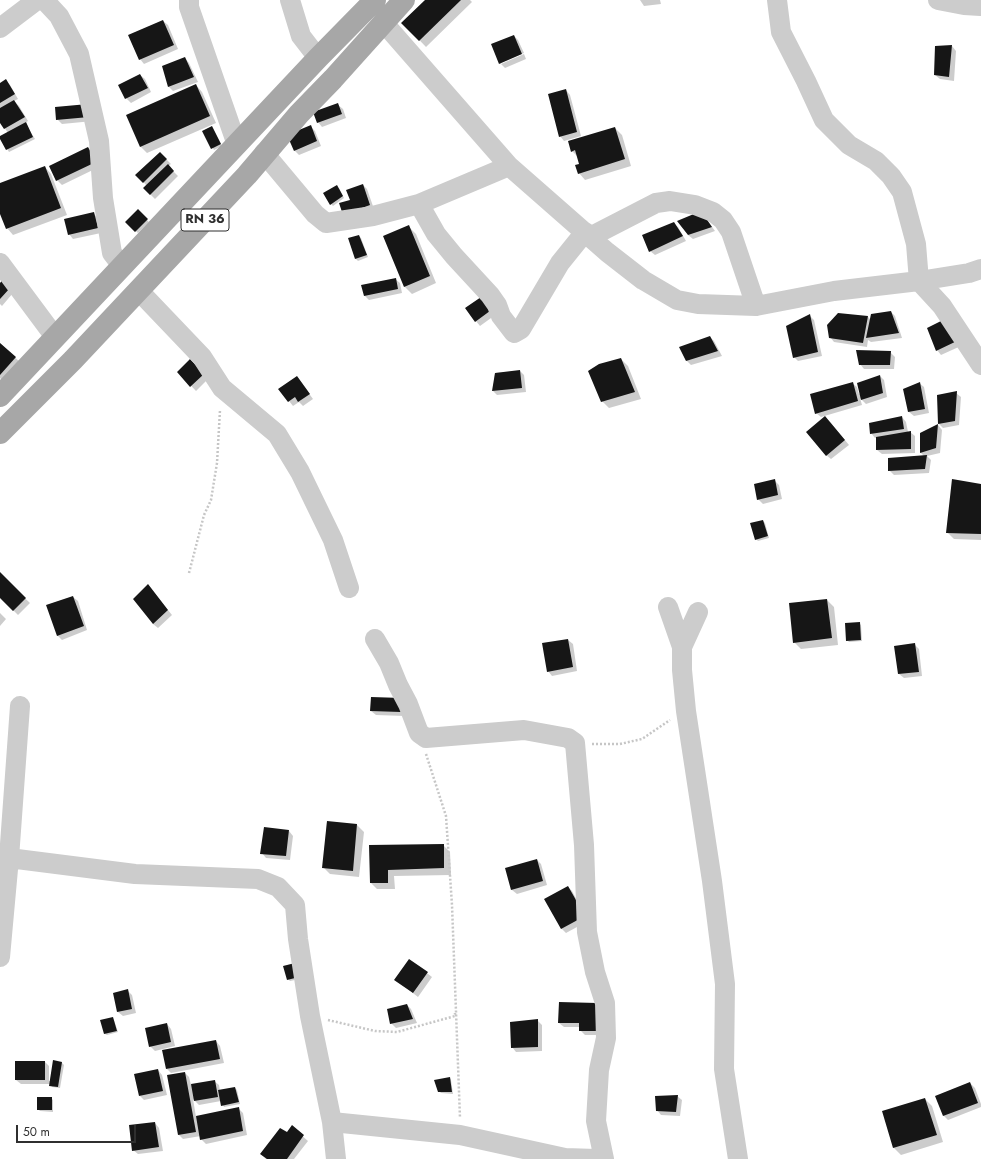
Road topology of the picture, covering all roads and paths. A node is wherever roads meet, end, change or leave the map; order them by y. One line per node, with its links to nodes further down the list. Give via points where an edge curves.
1 (37, 0): 11 (street)
2 (44, 0): 19 (street, via 59,16 79,54 99,141 103,198 112,253)
3 (189, 0): 13 (street)
4 (290, 0): 12 (street, via 301,36)
5 (374, 0): 12 (main road, RN 36)
6 (404, 0): 10 (main road, RN 36)
7 (777, 0): 21 (street, via 781,32 824,120 849,145 876,161 902,192 916,244)
8 (938, 0): 9 (street)
9 (981, 6)
10 (383, 22): 14 (main road, RN 36); 15 (street)
11 (0, 28)
12 (318, 58): 13 (main road, RN 36)
13 (237, 145): 19 (main road, RN 36)
14 (264, 153): 16 (street, via 315,214 326,223 374,216); 22 (main road, RN 36, via 247,175)
15 (509, 166): 16 (street); 17 (street)
16 (419, 204): 17 (street, via 436,234 490,295 514,333 521,329 560,263)
17 (587, 234): 23 (street, via 643,280 677,300 698,304); 23 (street, via 656,203 670,201 695,205 713,212 723,220 730,232)
18 (0, 263): 24 (street)
19 (122, 266): 24 (main road, RN 36)
20 (981, 269): 21 (street)
21 (919, 281): 23 (street, via 834,291); 25 (street, via 942,306)
22 (139, 291): 26 (street, via 202,357); 28 (main road, RN 36)
23 (756, 306)
24 (55, 337): 27 (main road, RN 36)
25 (981, 365)
26 (222, 388): 29 (path, via 211,500 204,515); 30 (street, via 281,440 300,472 333,540)
27 (0, 396)
28 (0, 433)
29 (190, 573)
30 (349, 588)
31 (668, 606): 34 (street)
32 (698, 612): 34 (street)
33 (375, 639): 37 (street, via 389,663)
34 (682, 647): 36 (street)
35 (20, 706): 39 (street)
36 (686, 711): 38 (path, via 642,739 620,744); 48 (street, via 725,984 724,1069)
37 (419, 733): 38 (street, via 426,738 524,730 568,738); 41 (path, via 446,816)
38 (575, 743): 47 (street, via 584,845 587,932 605,1004 606,1038 599,1070 596,1121)
39 (9, 858): 40 (street); 42 (street, via 136,874 258,879 278,886 295,905)
40 (0, 957)
41 (456, 1010): 42 (path, via 455,1016 397,1032 375,1031); 44 (path)
42 (310, 1016): 43 (street)
43 (332, 1122): 44 (street); 45 (street)
44 (460, 1135): 46 (street, via 564,1158)
45 (336, 1159)
46 (596, 1159)
47 (604, 1159)
48 (738, 1159)

